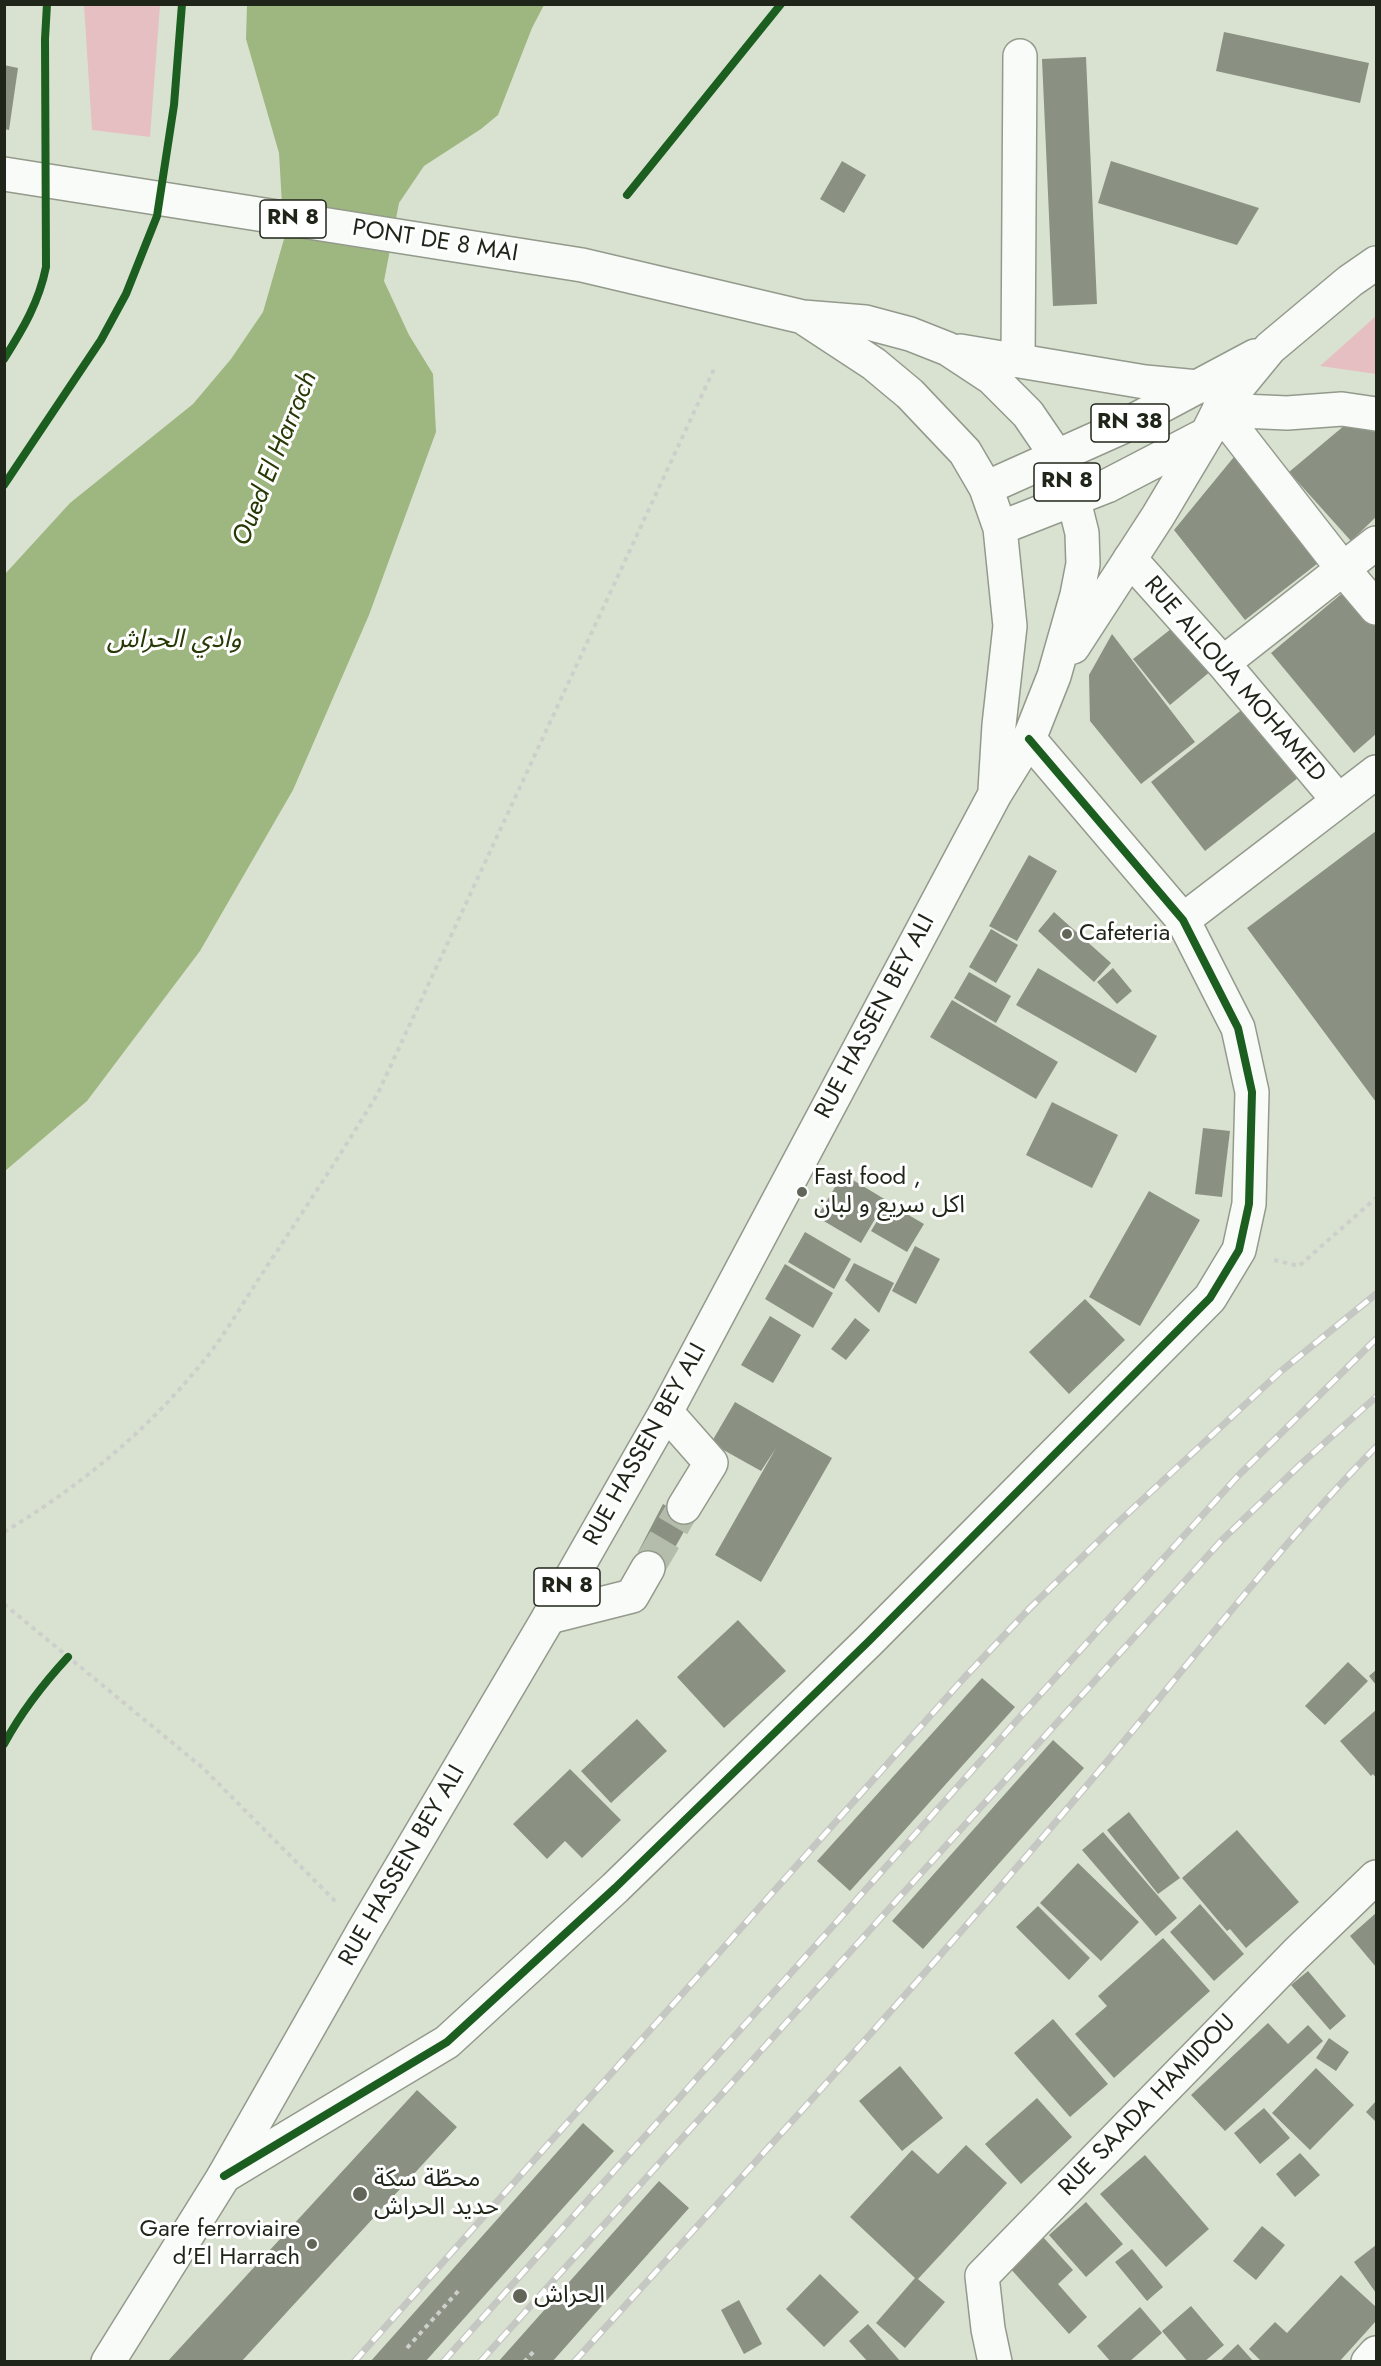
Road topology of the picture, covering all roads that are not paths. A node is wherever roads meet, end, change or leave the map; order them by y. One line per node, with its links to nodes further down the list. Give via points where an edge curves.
1 (1020, 56): 6 (main road)
2 (4, 174): 4 (main road, PONT DE 8 MAI / RN 8, via 582,265)
3 (1377, 263): 7 (main road, RN 38, via 1270,348)
4 (803, 317): 5 (main road, RN 8, via 865,322); 10 (main road, RN 8, via 874,364 910,394 965,452)
5 (948, 349): 6 (main road); 9 (main road, RN 8, via 992,378 1028,414)
6 (1018, 360): 7 (main road, via 1145,382)
7 (1208, 410): 8 (main road, via 1287,413 1342,409); 9 (main road, RN 38, via 1120,428); 11 (main road, RN 38, via 1107,486); 14 (main road); 15 (main road)
8 (1377, 414)
9 (1058, 458): 10 (main road, RN 38); 11 (main road, RN 8)
10 (986, 488): 12 (main road, RN 8)
11 (1074, 501): 12 (main road, RN 38); 18 (main road, RN 8, via 1082,533 1083,564)
12 (1000, 528): 21 (main road, RN 8, via 1010,626)
13 (1377, 543): 15 (main road)
14 (1130, 559): 17 (main road, RUE ALLOUA MOHAMED); 18 (main road)
15 (1343, 569): 16 (main road); 17 (main road)
16 (1377, 608)
17 (1223, 663): 22 (main road, RUE ALLOUA MOHAMED)
18 (1054, 676): 19 (main road, RN 8)
19 (1029, 738): 21 (main road, RN 8); 23 (main road)
20 (1377, 772): 22 (main road)
21 (995, 794): 24 (main road, RUE HASSEN BEY ALI / RN 8)
22 (1338, 801): 23 (main road)
23 (1182, 920): 29 (main road, via 1238,1028 1252,1092 1249,1204 1239,1250 1210,1298 869,1641 615,1888 447,2042)
24 (666, 1413): 25 (main road, via 711,1463); 27 (main road, RUE HASSEN BEY ALI / RN 8)
25 (684, 1507)
26 (648, 1568): 27 (main road, via 632,1596)
27 (549, 1617): 29 (main road, RUE HASSEN BEY ALI / RN 8)
28 (1377, 1877): 32 (main road, RUE SAADA HAMIDOU, via 1296,1954 982,2276)
29 (224, 2176): 31 (main road, RUE HASSEN BEY ALI / RN 8)
30 (1377, 2353): 33 (main road)
31 (108, 2361)
32 (995, 2361)
33 (1368, 2361)

